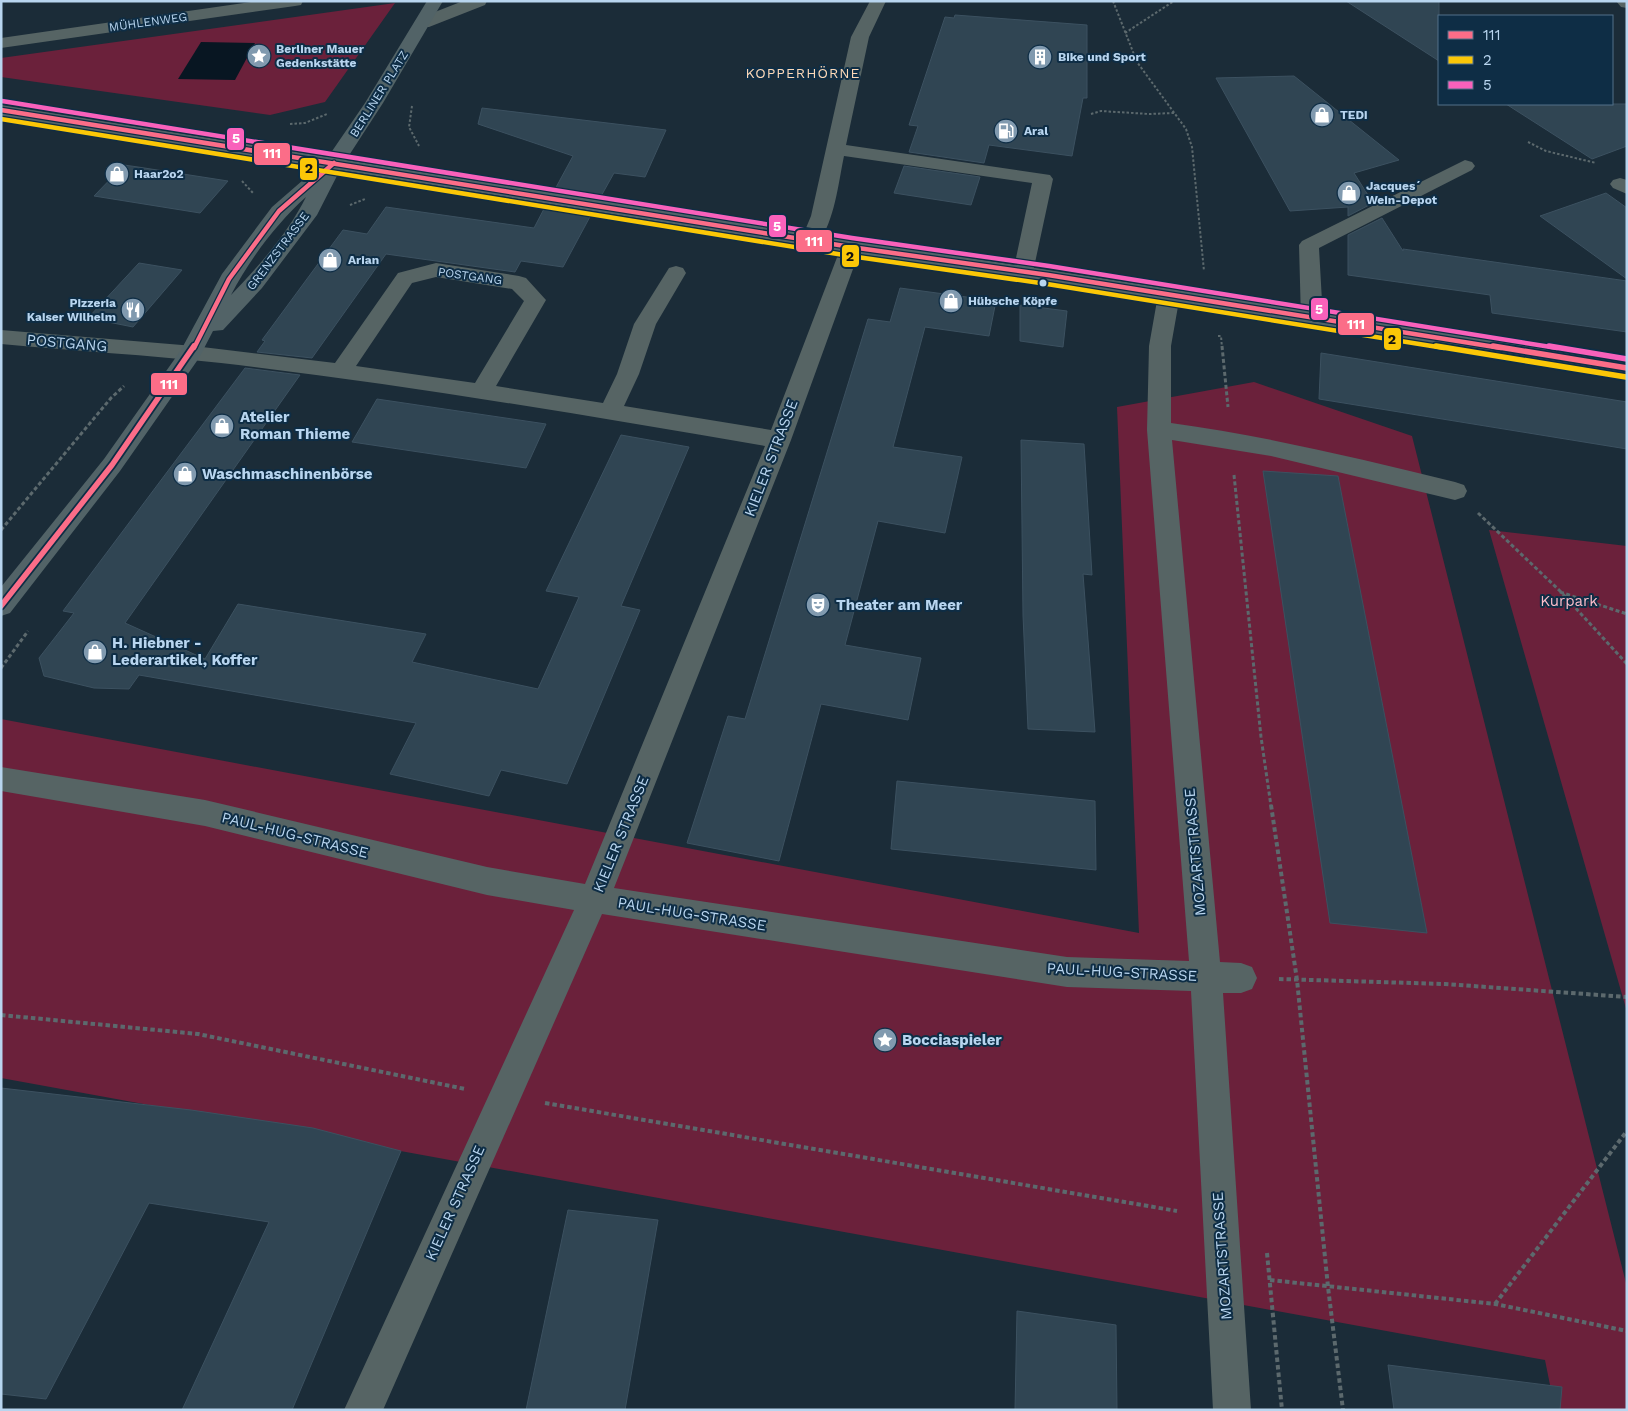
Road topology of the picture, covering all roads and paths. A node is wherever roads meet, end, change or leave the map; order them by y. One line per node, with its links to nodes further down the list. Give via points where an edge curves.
1 (295, 1): 9 (street, MÜHLENWEG)
2 (435, 1): 7 (main road, BERLINER PLATZ)
3 (479, 1): 7 (street)
4 (878, 1): 16 (street, via 860,38)
5 (1113, 1): 8 (path)
6 (1174, 1): 8 (path)
7 (423, 23): 17 (main road, BERLINER PLATZ)
8 (1125, 33): 12 (path, via 1136,62)
9 (1, 43)
10 (413, 103): 14 (path)
11 (1, 110): 17 (main road)
12 (1175, 113): 13 (path, via 1101,111); 25 (path, via 1192,146 1204,262)
13 (1091, 114)
14 (407, 120)
15 (1528, 142): 19 (path, via 1546,151 1595,162)
16 (836, 149): 20 (street, via 821,216); 22 (street, via 1043,179)
17 (334, 164): 20 (main road); 29 (main road, GRENZSTRASSE, via 294,233 255,283)
18 (1465, 166): 26 (street, via 1309,245)
19 (1624, 186)
20 (811, 240): 21 (main road)
21 (851, 247): 22 (main road); 35 (street, KIELER STRASSE)
22 (1022, 272): 24 (main road)
23 (676, 273): 33 (street, via 645,324 628,374)
24 (1169, 295): 25 (main road); 34 (street, MOZARTSTRASSE, via 1160,346)
25 (1202, 301): 26 (main road)
26 (1312, 319): 30 (main road)
27 (1214, 334): 36 (path, via 1221,336)
28 (1, 337): 29 (street, POSTGANG)
29 (194, 349): 31 (street, POSTGANG); 39 (main road, GRENZSTRASSE, via 112,465)
30 (1627, 368)
31 (341, 371): 32 (street, POSTGANG); 32 (street, POSTGANG, via 405,278 436,270 519,283 535,300)
32 (482, 391): 33 (street, POSTGANG)
33 (610, 412): 35 (street, POSTGANG)
34 (1159, 430): 36 (street); 44 (street, MOZARTSTRASSE)
35 (779, 440): 43 (street, KIELER STRASSE)
36 (1232, 441): 37 (street); 46 (path, via 1238,531 1261,737)
37 (1455, 491): 38 (path)
38 (1560, 592): 40 (path); 41 (path)
39 (1, 606)
40 (1627, 614)
41 (1627, 664)
42 (1, 779): 43 (street, PAUL-HUG-STRASSE, via 205,813 487,881)
43 (594, 899): 44 (street, PAUL-HUG-STRASSE, via 1067,972); 49 (street, KIELER STRASSE)
44 (1206, 977): 45 (street, PAUL-HUG-STRASSE); 51 (street, MOZARTSTRASSE)
45 (1241, 978): 46 (path)
46 (1297, 980): 47 (path, via 1445,984); 53 (path)
47 (1627, 997)
48 (1, 1015): 49 (path, via 198,1034)
49 (504, 1096): 51 (path); 56 (street, KIELER STRASSE)
50 (1627, 1131): 54 (path)
51 (1220, 1218): 57 (street, MOZARTSTRASSE)
52 (1270, 1280): 53 (path)
53 (1328, 1287): 54 (path); 58 (path)
54 (1495, 1304): 55 (path)
55 (1627, 1331)
56 (363, 1410)
57 (1232, 1410)
58 (1344, 1410)

